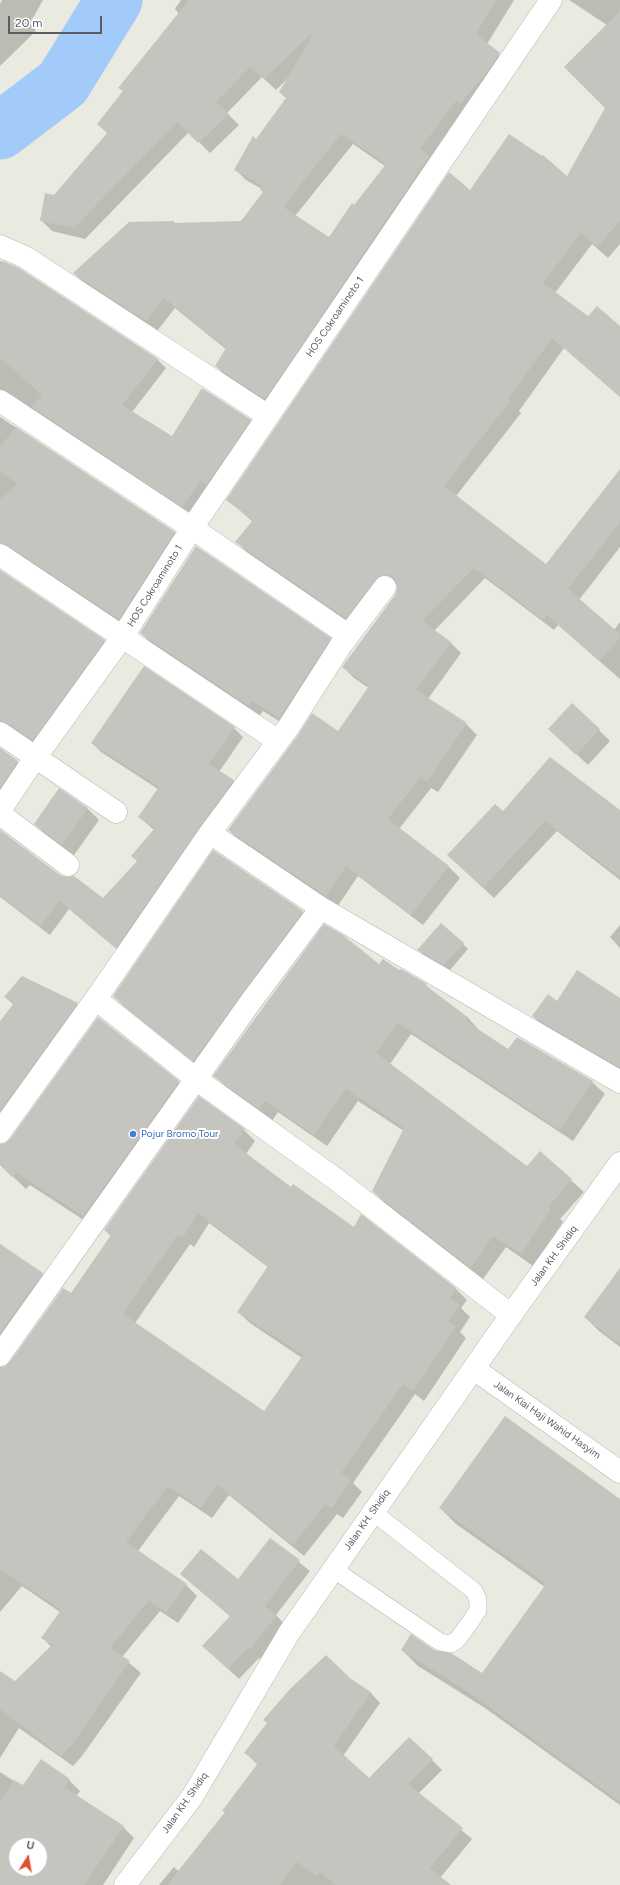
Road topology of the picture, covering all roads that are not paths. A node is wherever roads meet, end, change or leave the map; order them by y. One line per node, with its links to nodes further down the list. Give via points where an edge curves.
1 (551, 0): 4 (street, HOS Cokroaminoto 1)
2 (0, 246): 4 (street, via 25,257)
3 (0, 401): 5 (street)
4 (268, 416): 5 (street, HOS Cokroaminoto 1)
5 (192, 528): 8 (street, HOS Cokroaminoto 1); 9 (street)
6 (0, 555): 8 (street)
7 (385, 587): 9 (street)
8 (123, 636): 11 (street); 12 (street, HOS Cokroaminoto 1)
9 (348, 636): 11 (street)
10 (0, 734): 12 (street)
11 (278, 741): 16 (street)
12 (35, 758): 13 (street, HOS Cokroaminoto 1); 14 (street)
13 (0, 810)
14 (116, 812)
15 (0, 814): 17 (street)
16 (210, 834): 18 (street); 19 (street)
17 (68, 865)
18 (321, 908): 20 (street); 21 (street)
19 (96, 999): 20 (street); 22 (street)
20 (196, 1080): 24 (street, via 337,1180); 25 (street)
21 (620, 1082)
22 (0, 1132)
23 (620, 1163): 24 (street, Jalan KH. Shidiq)
24 (511, 1315): 26 (street, Jalan KH. Shidiq)
25 (0, 1355)
26 (474, 1369): 27 (street, Jalan Kiai Haji Wahid Hasyim); 28 (street, Jalan KH. Shidiq)
27 (620, 1472)
28 (373, 1512): 29 (street, Jalan KH. Shidiq); 29 (lane, via 474,1591 478,1600 478,1610 471,1621 457,1640 450,1644 440,1642)
29 (333, 1569): 30 (street, Jalan KH. Shidiq, via 289,1633 192,1797)
30 (125, 1885)

